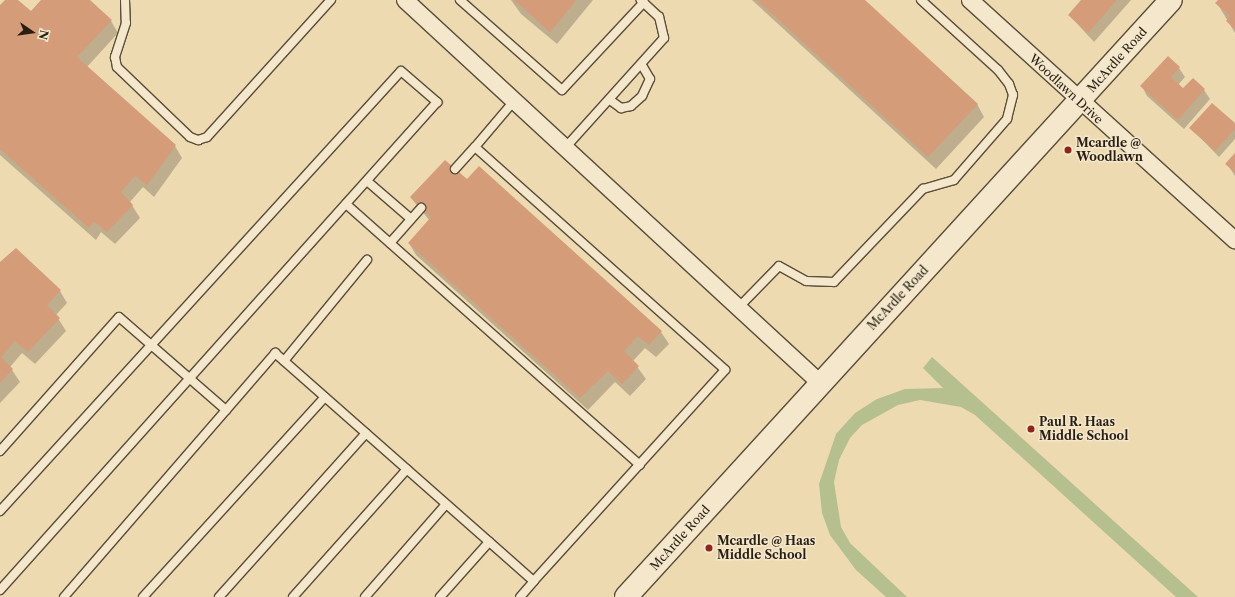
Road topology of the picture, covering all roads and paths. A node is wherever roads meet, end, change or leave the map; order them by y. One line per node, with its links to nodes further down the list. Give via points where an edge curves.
1 (125, 0): 2 (lane, via 126,23 115,57 117,67 190,137 198,140 207,137)
2 (331, 0)
3 (405, 0): 11 (street)
4 (460, 0): 8 (lane, via 562,90)
5 (921, 0): 23 (lane, via 998,70 1009,84 1013,95 1007,119 954,180 923,188 834,282 806,281 779,266)
6 (970, 0): 12 (street, Woodlawn Drive)
7 (1170, 0): 12 (main road, McArdle Road)
8 (643, 1): 9 (lane, via 659,17 664,29 664,38)
9 (642, 65): 10 (lane); 10 (lane, via 650,79 642,96 631,106 621,108)
10 (610, 100): 14 (lane)
11 (514, 101): 13 (lane); 14 (street)
12 (1079, 102): 20 (street, Woodlawn Drive); 27 (main road, McArdle Road)
13 (475, 147): 15 (lane); 32 (lane, via 725,370)
14 (565, 148): 23 (street)
15 (456, 169)
16 (367, 181): 17 (lane); 19 (lane); 24 (lane, via 437,102 401,71)
17 (346, 204): 21 (lane); 26 (lane)
18 (421, 208): 19 (lane)
19 (411, 219): 21 (lane)
20 (1235, 240)
21 (390, 242): 32 (lane)
22 (367, 260): 25 (lane)
23 (739, 307): 27 (street)
24 (153, 345): 26 (lane); 31 (lane, via 119,317); 35 (lane)
25 (284, 361): 28 (lane); 29 (lane, via 275,353)
26 (192, 378): 29 (lane); 38 (lane)
27 (820, 383): 46 (main road, McArdle Road)
28 (325, 397): 30 (lane); 40 (lane)
29 (226, 410): 39 (lane)
30 (366, 432): 33 (lane); 41 (lane)
31 (0, 451)
32 (640, 465): 37 (lane)
33 (407, 469): 34 (lane); 42 (lane)
34 (446, 504): 36 (lane); 43 (lane)
35 (0, 511)
36 (489, 542): 37 (lane); 44 (lane)
37 (534, 581): 45 (lane)
38 (0, 590)
39 (64, 597)
40 (143, 597)
41 (219, 597)
42 (293, 597)
43 (364, 597)
44 (440, 597)
45 (520, 597)
46 (626, 597)

